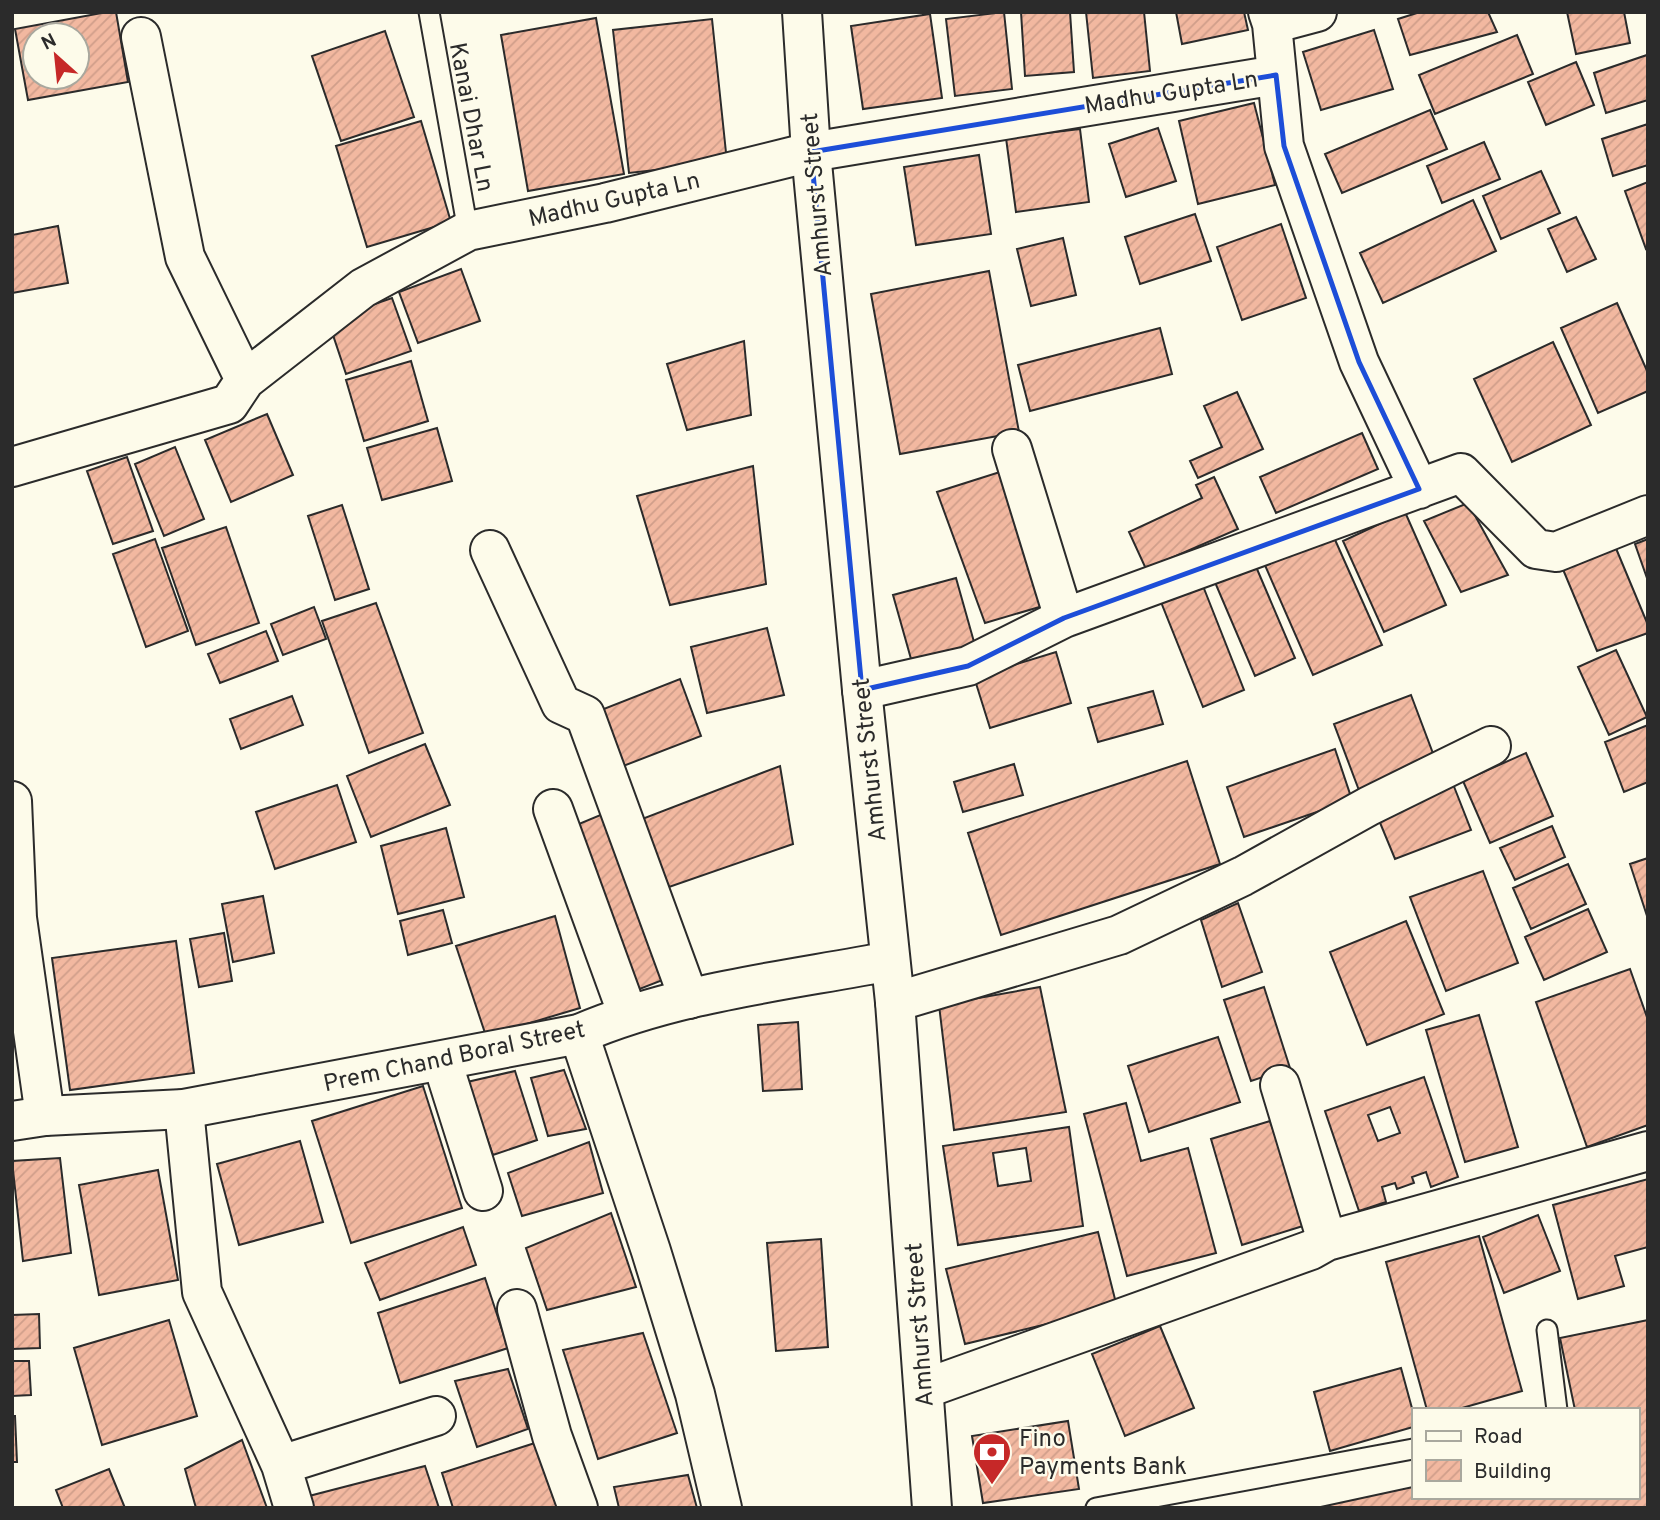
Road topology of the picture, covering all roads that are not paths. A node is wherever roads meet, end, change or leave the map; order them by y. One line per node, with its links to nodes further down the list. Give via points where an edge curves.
1 (429, 12): 8 (lane, Kanai Dhar Ln)
2 (802, 12): 7 (street, Amhurst Street)
3 (1317, 12): 4 (street)
4 (1270, 18): 6 (street)
5 (141, 37): 9 (street, via 185,257)
6 (1276, 75): 7 (street, Madhu Gupta Ln); 12 (street, via 1284,146 1359,362)
7 (811, 152): 8 (street, Madhu Gupta Ln); 16 (street, Amhurst Street)
8 (468, 231): 9 (street, Madhu Gupta Ln, via 363,288)
9 (245, 380): 11 (street, Madhu Gupta Ln, via 229,404)
10 (1012, 449): 15 (street)
11 (12, 467)
12 (1419, 489): 13 (street, via 1461,473 1536,549 1556,552); 15 (street)
13 (1648, 515)
14 (490, 550): 22 (street, via 561,704 585,715)
15 (1064, 618): 16 (street, via 968,666)
16 (862, 690): 21 (street, Amhurst Street)
17 (1491, 746): 23 (street, via 1243,876 1119,935)
18 (12, 801): 20 (street)
19 (553, 809): 24 (street)
20 (14, 889): 29 (street)
21 (890, 961): 22 (street, Prem Chand Boral Street); 23 (street, Amhurst Street)
22 (689, 999): 24 (street, Prem Chand Boral Street)
23 (895, 1002): 35 (street, Amhurst Street)
24 (628, 1015): 25 (street, Prem Chand Boral Street)
25 (579, 1034): 26 (street, Prem Chand Boral Street); 42 (street, via 695,1394)
26 (442, 1061): 28 (street, Prem Chand Boral Street); 31 (street)
27 (1280, 1085): 32 (street)
28 (184, 1109): 29 (street, Prem Chand Boral Street); 39 (street, via 202,1292)
29 (29, 1119)
30 (1648, 1151): 32 (street)
31 (483, 1191)
32 (1327, 1241): 35 (street, via 1311,1251)
33 (517, 1309): 41 (street, via 552,1436)
34 (1547, 1330): 36 (lane)
35 (924, 1389): 43 (street, Amhurst Street)
36 (1557, 1408)
37 (436, 1416): 39 (street)
38 (1412, 1449): 44 (lane)
39 (281, 1465): 40 (street)
40 (294, 1508)
41 (578, 1508)
42 (722, 1508)
43 (932, 1508)
44 (1096, 1508)

